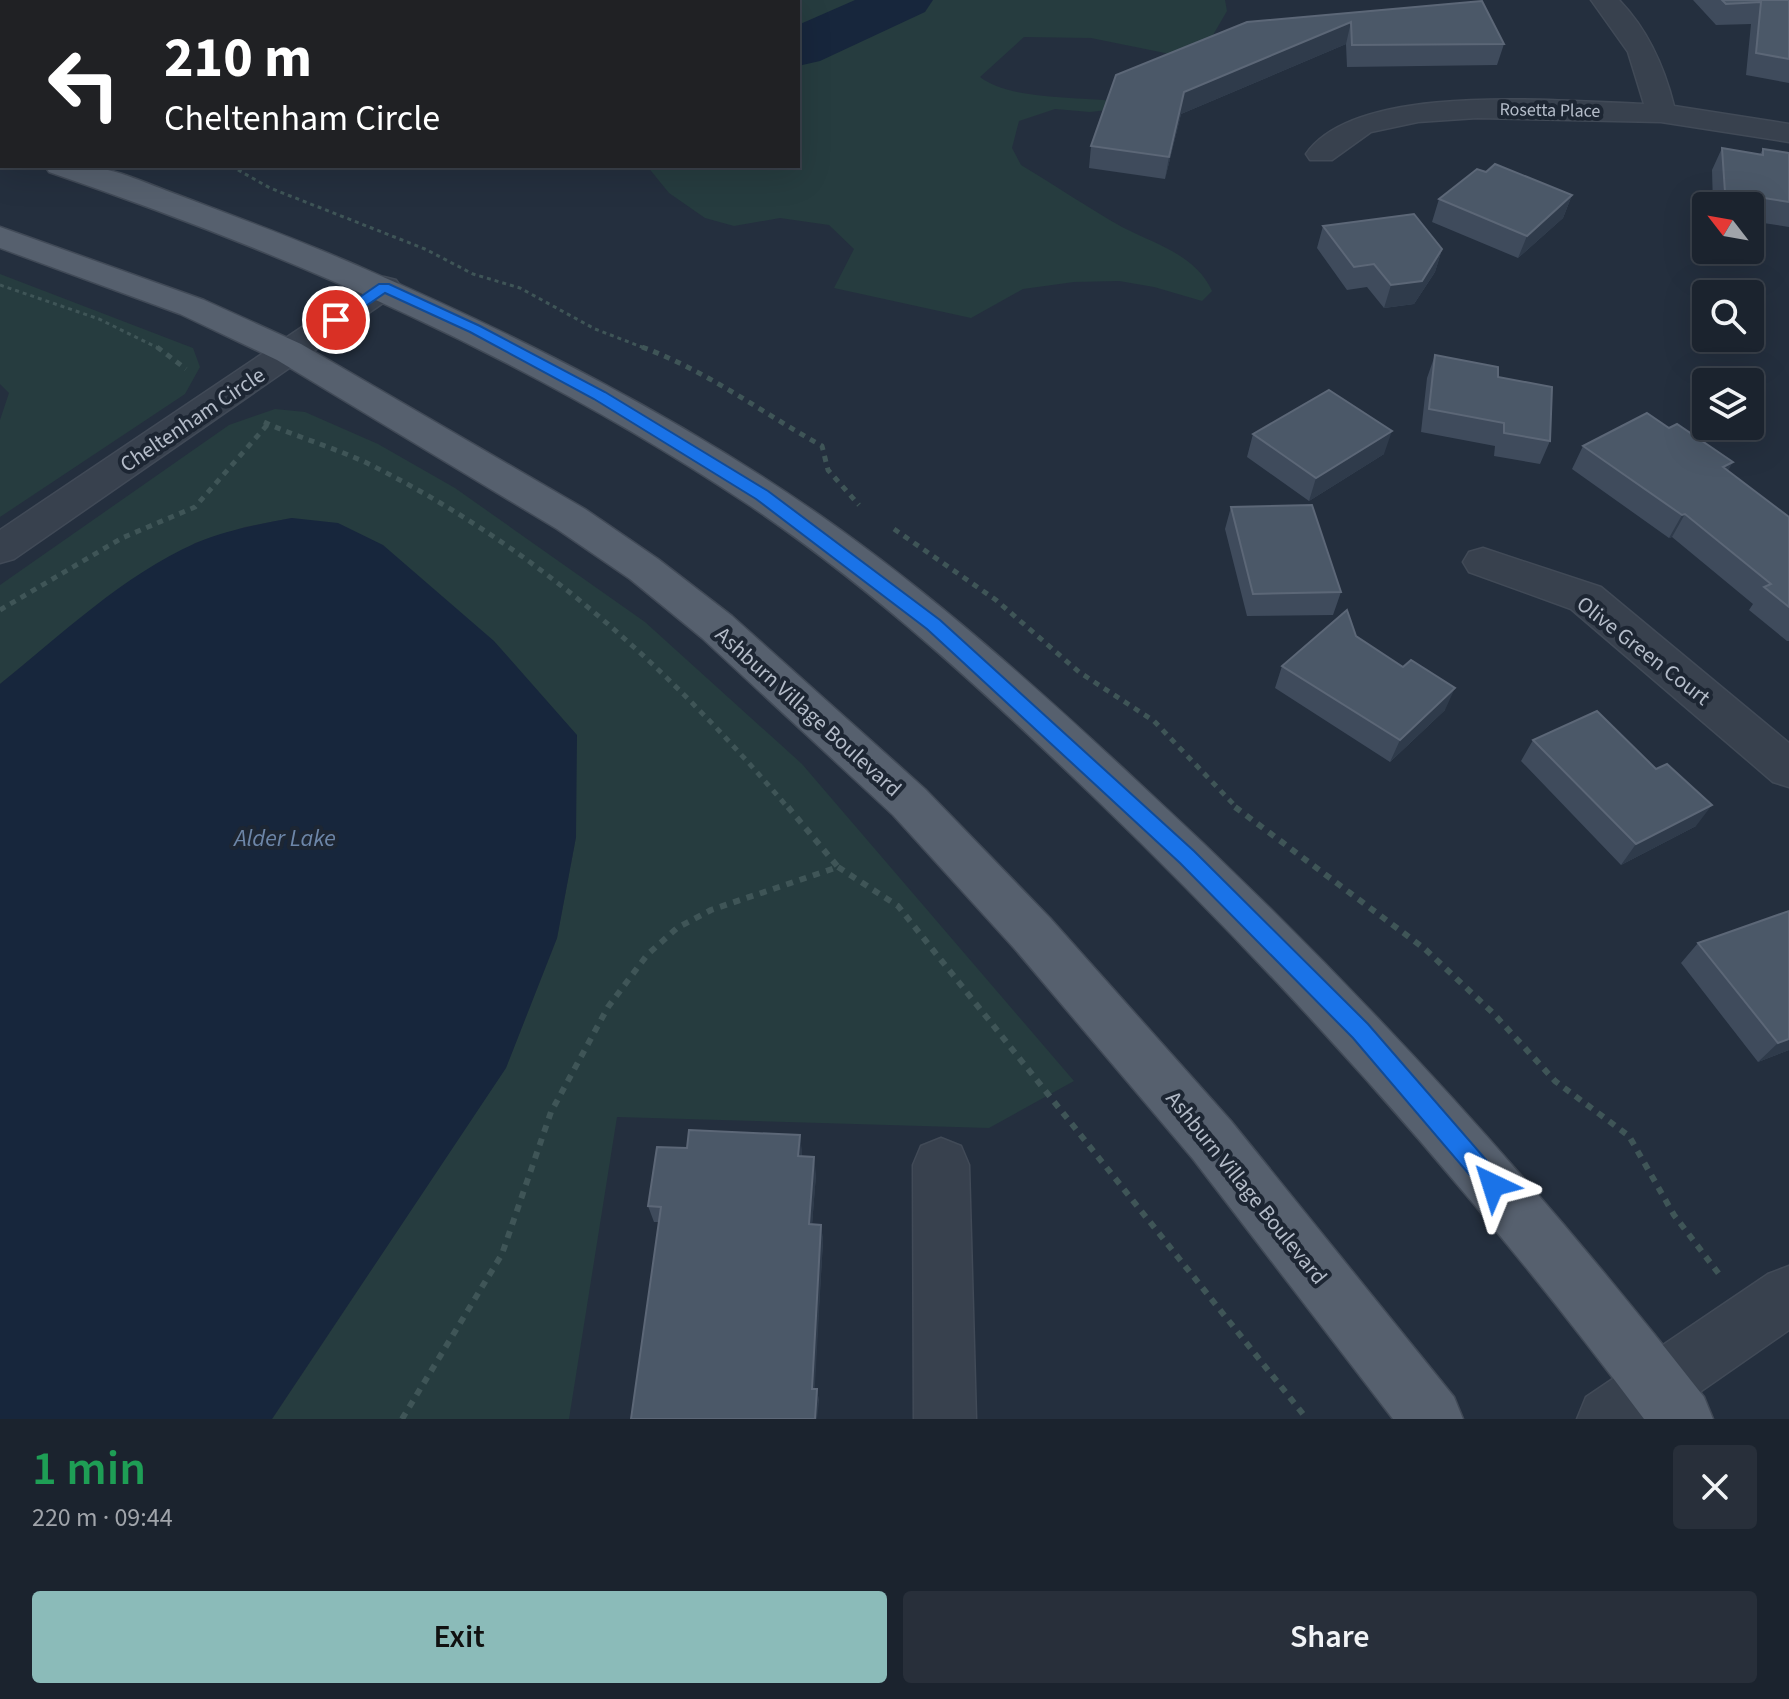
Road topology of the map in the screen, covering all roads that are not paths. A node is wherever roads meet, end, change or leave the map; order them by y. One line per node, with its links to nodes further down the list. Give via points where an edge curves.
1 (1604, 0): 2 (street, via 1638,41 1652,70)
2 (1661, 113): 3 (street, Rosetta Place); 4 (street, Rosetta Place, via 1538,108 1418,113 1361,125)
3 (1789, 133)
4 (1321, 154)
5 (66, 168): 7 (main road, via 227,222)
6 (0, 237): 8 (main road, Ashburn Village Boulevard, via 192,307)
7 (384, 287): 8 (street, Cheltenham Circle); 14 (main road, via 600,396 762,495 934,624 1121,793 1361,1031)
8 (289, 352): 9 (street, Cheltenham Circle); 16 (main road, Ashburn Village Boulevard, via 571,519 656,579 806,705 909,802 1032,933 1212,1140)
9 (0, 549)
10 (1483, 562): 11 (street, Olive Green Court, via 1586,598)
11 (1789, 769)
12 (941, 1165): 15 (street)
13 (1789, 1295): 14 (street)
14 (1670, 1402): 17 (street)
15 (945, 1419)
16 (1432, 1419)
17 (1608, 1419)

